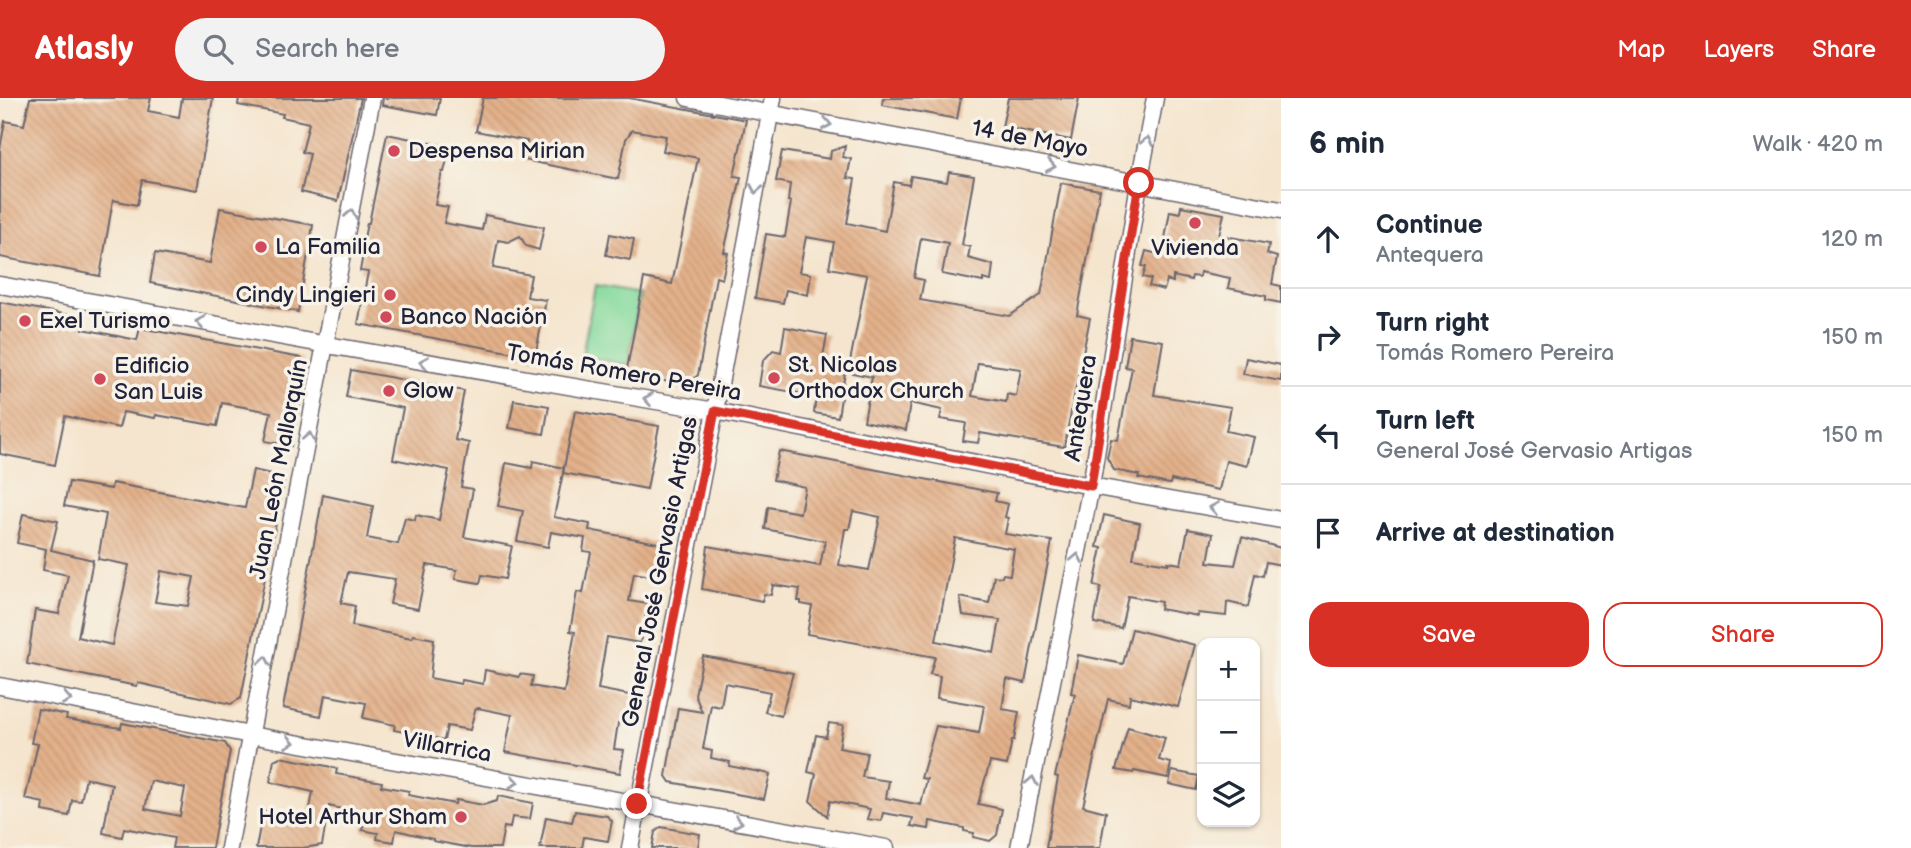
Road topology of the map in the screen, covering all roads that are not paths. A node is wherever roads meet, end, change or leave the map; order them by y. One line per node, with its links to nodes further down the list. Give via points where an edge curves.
1 (372, 98): 8 (street, Juan León Mallorquín, one-way to 1)
2 (688, 98): 4 (street, 14 de Mayo)
3 (1155, 98): 5 (street, Antequera, one-way to 3)
4 (772, 106): 5 (street, 14 de Mayo, one-way to 5); 9 (street, General José Gervasio Artigas, one-way to 9)
5 (1139, 183): 6 (street, 14 de Mayo); 10 (street, Antequera)
6 (1281, 210)
7 (0, 285): 8 (street, Tomás Romero Pereira, one-way to 7)
8 (327, 345): 9 (street, Tomás Romero Pereira, one-way to 8); 13 (street, Juan León Mallorquín, one-way to 8)
9 (715, 411): 10 (street, Tomás Romero Pereira); 14 (street, General José Gervasio Artigas)
10 (1091, 486): 11 (street, Tomás Romero Pereira, one-way to 10); 18 (street, Antequera, one-way to 10)
11 (1281, 520)
12 (0, 686): 13 (street, Villarrica, one-way to 13)
13 (250, 735): 14 (street, Villarrica, one-way to 14); 15 (street, Juan León Mallorquín)
14 (637, 804): 16 (street, General José Gervasio Artigas); 17 (street, Villarrica, one-way to 17)
15 (229, 848)
16 (630, 848)
17 (886, 848)
18 (1018, 848)

